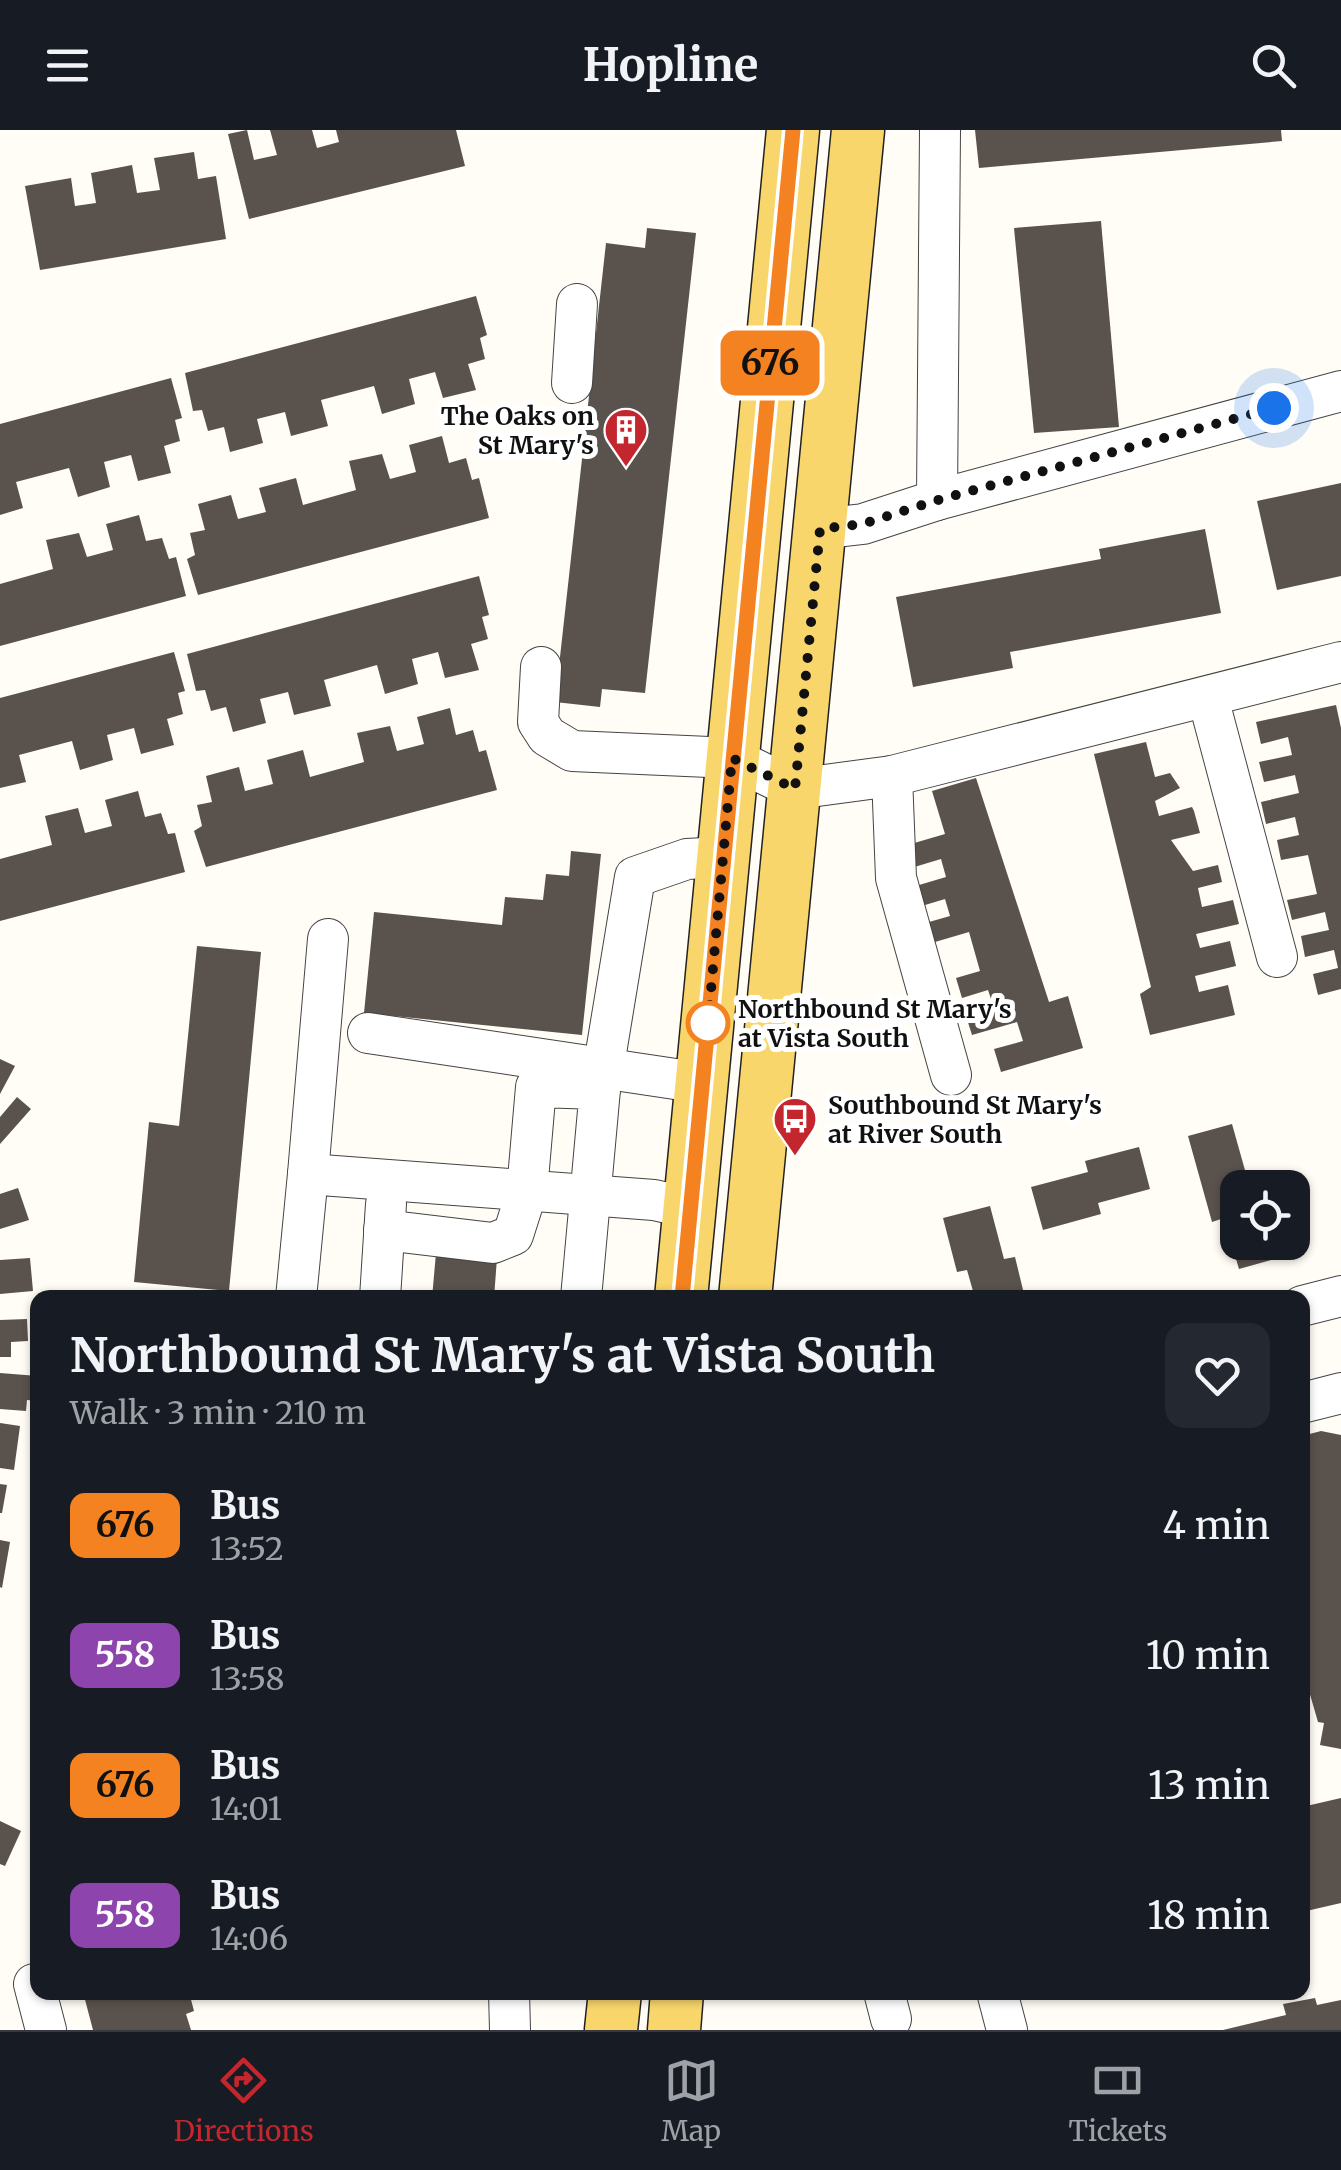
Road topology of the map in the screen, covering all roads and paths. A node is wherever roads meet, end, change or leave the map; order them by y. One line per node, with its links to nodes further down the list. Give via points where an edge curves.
1 (793, 130): 12 (main road)
2 (858, 130): 8 (main road)
3 (940, 130): 7 (lane)
4 (577, 304): 5 (lane)
5 (572, 383)
6 (1341, 391): 7 (lane)
7 (938, 500): 8 (lane, via 863,524)
8 (820, 529): 14 (main road)
9 (1341, 662): 11 (lane)
10 (541, 667): 12 (lane, via 538,722 547,736 572,750)
11 (1208, 698): 13 (lane); 17 (lane)
12 (732, 758): 14 (lane); 15 (main road)
13 (892, 776): 14 (lane); 19 (lane, via 896,878)
14 (795, 789): 28 (main road)
15 (723, 856): 20 (lane, via 686,859 635,876); 21 (main road)
16 (328, 939): 22 (lane)
17 (1277, 957)
18 (368, 1032): 20 (lane)
19 (951, 1074)
20 (602, 1078): 21 (lane); 24 (lane, via 536,1086); 25 (lane)
21 (702, 1083): 26 (main road)
22 (308, 1174): 23 (lane); 29 (lane)
23 (388, 1180): 24 (lane); 27 (lane)
24 (527, 1190): 25 (lane); 27 (lane, via 513,1235 494,1243)
25 (591, 1195): 26 (lane); 31 (lane)
26 (690, 1208): 28 (main road); 32 (main road)
27 (384, 1230): 30 (lane)
28 (746, 1285)
29 (297, 1290)
30 (380, 1290)
31 (582, 1290)
32 (683, 1290)
33 (1341, 1296): 34 (lane)
34 (1310, 1304)
35 (1341, 1393): 36 (lane)
36 (1310, 1401)
37 (38, 2000): 42 (lane)
38 (509, 2000): 43 (lane)
39 (613, 2000): 44 (main road)
40 (677, 2000): 45 (main road)
41 (999, 2000): 46 (lane)
42 (46, 2030)
43 (510, 2030)
44 (611, 2030)
45 (674, 2030)
46 (1007, 2030)

